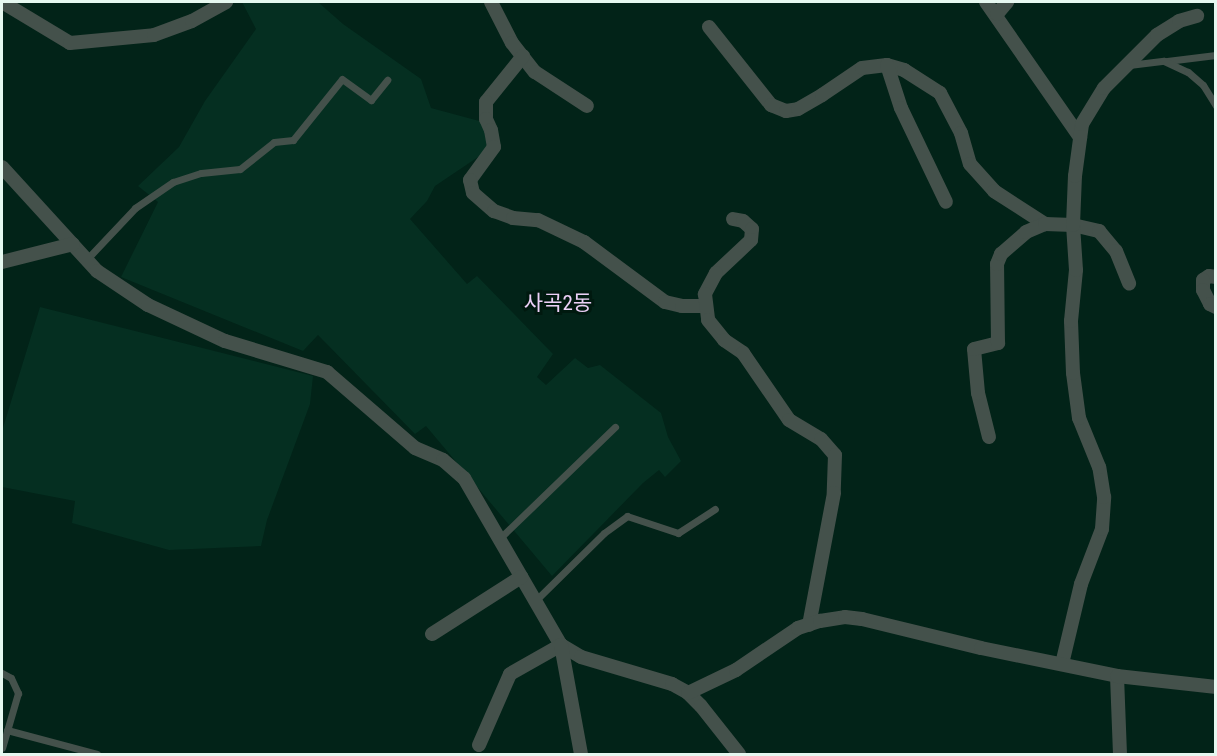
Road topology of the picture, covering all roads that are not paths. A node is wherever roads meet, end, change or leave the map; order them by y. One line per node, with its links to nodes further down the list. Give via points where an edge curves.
1 (2, 2): 2 (street, via 70,43 154,35 192,21)
2 (226, 2)
3 (490, 2): 10 (street)
4 (986, 2): 6 (street)
5 (1007, 2): 6 (street)
6 (997, 15): 17 (street)
7 (1197, 16): 13 (street, via 1179,21 1156,35)
8 (709, 27): 12 (street, via 771,105 786,111 798,109 862,68)
9 (1215, 55): 11 (lane)
10 (523, 56): 15 (street, via 535,72); 28 (street, via 486,102 486,120 494,147 470,180 473,193 494,212 538,220 584,242 665,302)
11 (1164, 61): 13 (lane); 16 (lane, via 1188,72 1203,86)
12 (886, 65): 19 (street, via 901,108); 21 (street, via 904,70 940,93 961,133 970,164 994,191)
13 (1127, 65): 17 (street, via 1104,88 1082,124)
14 (387, 80): 24 (lane, via 371,100 342,79 293,140 274,142 240,169 201,173 173,182 135,207)
15 (586, 106)
16 (1215, 106)
17 (1080, 137): 22 (street)
18 (2, 167): 23 (street)
19 (946, 202)
20 (733, 219): 28 (street, via 752,229 751,240 716,273 705,294)
21 (1045, 224): 22 (street); 31 (street, via 1026,232 1001,254 997,264 998,343 974,350 978,393)
22 (1073, 225): 27 (street, via 1099,231 1116,251); 39 (street, via 1073,373 1079,418 1099,467 1104,497 1102,529 1081,584)
23 (74, 243): 24 (street); 25 (street)
24 (87, 259): 33 (street, via 97,271 148,305 225,341 327,372 415,448 443,460 464,478)
25 (2, 262)
26 (1215, 277): 29 (street, via 1203,280 1203,290)
27 (1129, 284)
28 (706, 306): 36 (street, via 708,320 724,340 743,353 789,420 821,439 835,455 834,493)
29 (1215, 308)
30 (615, 427): 33 (lane)
31 (989, 437)
32 (715, 509): 35 (lane, via 678,533 627,516 604,532)
33 (500, 538): 34 (street)
34 (521, 577): 35 (street); 37 (street)
35 (534, 603): 38 (street)
36 (809, 624): 39 (street, via 845,617 862,619); 43 (street, via 736,670)
37 (432, 634)
38 (561, 645): 43 (street, via 581,657 672,684); 45 (street, via 510,674); 48 (street)
39 (1062, 664): 41 (street)
40 (2, 674): 44 (lane, via 11,678 18,693)
41 (1117, 676): 42 (street); 50 (street)
42 (1215, 687)
43 (688, 693): 49 (street)
44 (7, 730): 46 (lane); 47 (lane)
45 (479, 746)
46 (2, 748)
47 (97, 754)
48 (581, 754)
49 (739, 754)
50 (1120, 754)

